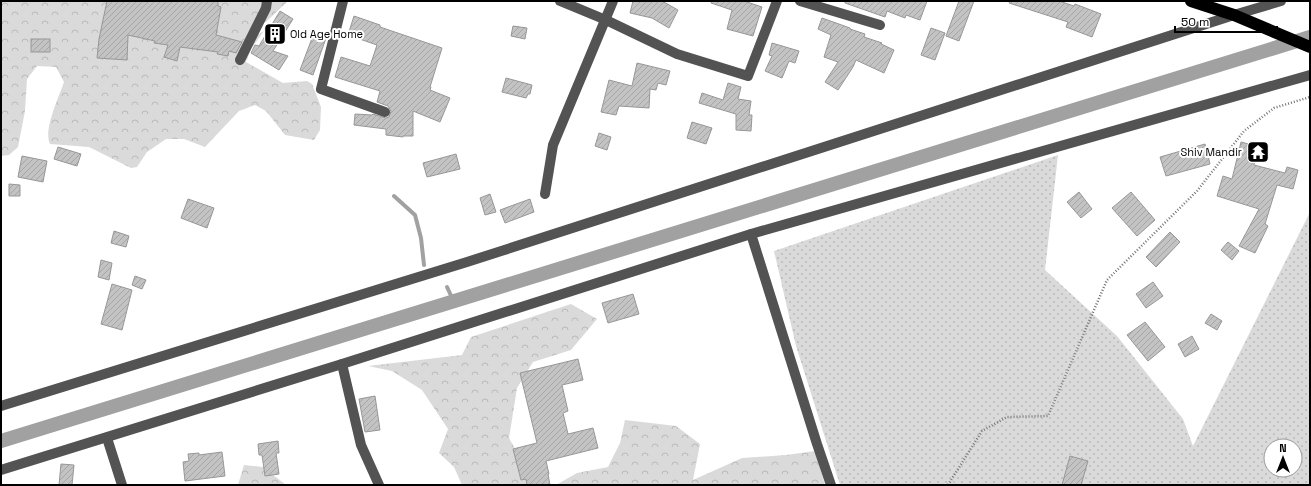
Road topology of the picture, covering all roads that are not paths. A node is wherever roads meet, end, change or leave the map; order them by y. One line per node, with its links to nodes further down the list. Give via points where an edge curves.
1 (267, 1): 13 (street, via 266,8)
2 (343, 1): 15 (street, via 321,89)
3 (560, 1): 10 (street)
4 (613, 1): 10 (street)
5 (777, 1): 10 (street, via 748,76 677,54)
6 (800, 1): 11 (street)
7 (1191, 1): 9 (highway)
8 (1281, 1): 9 (street)
9 (1234, 15): 12 (highway); 19 (street, via 475,259)
10 (606, 20): 16 (street, via 553,145)
11 (880, 25)
12 (1310, 47)
13 (240, 60)
14 (1310, 75): 17 (street)
15 (385, 112)
16 (545, 194)
17 (751, 234): 18 (street); 24 (street)
18 (342, 364): 20 (street); 23 (street, via 361,445)
19 (1, 406)
20 (107, 438): 21 (street); 22 (street)
21 (1, 470)
22 (122, 485)
23 (379, 485)
24 (831, 485)

